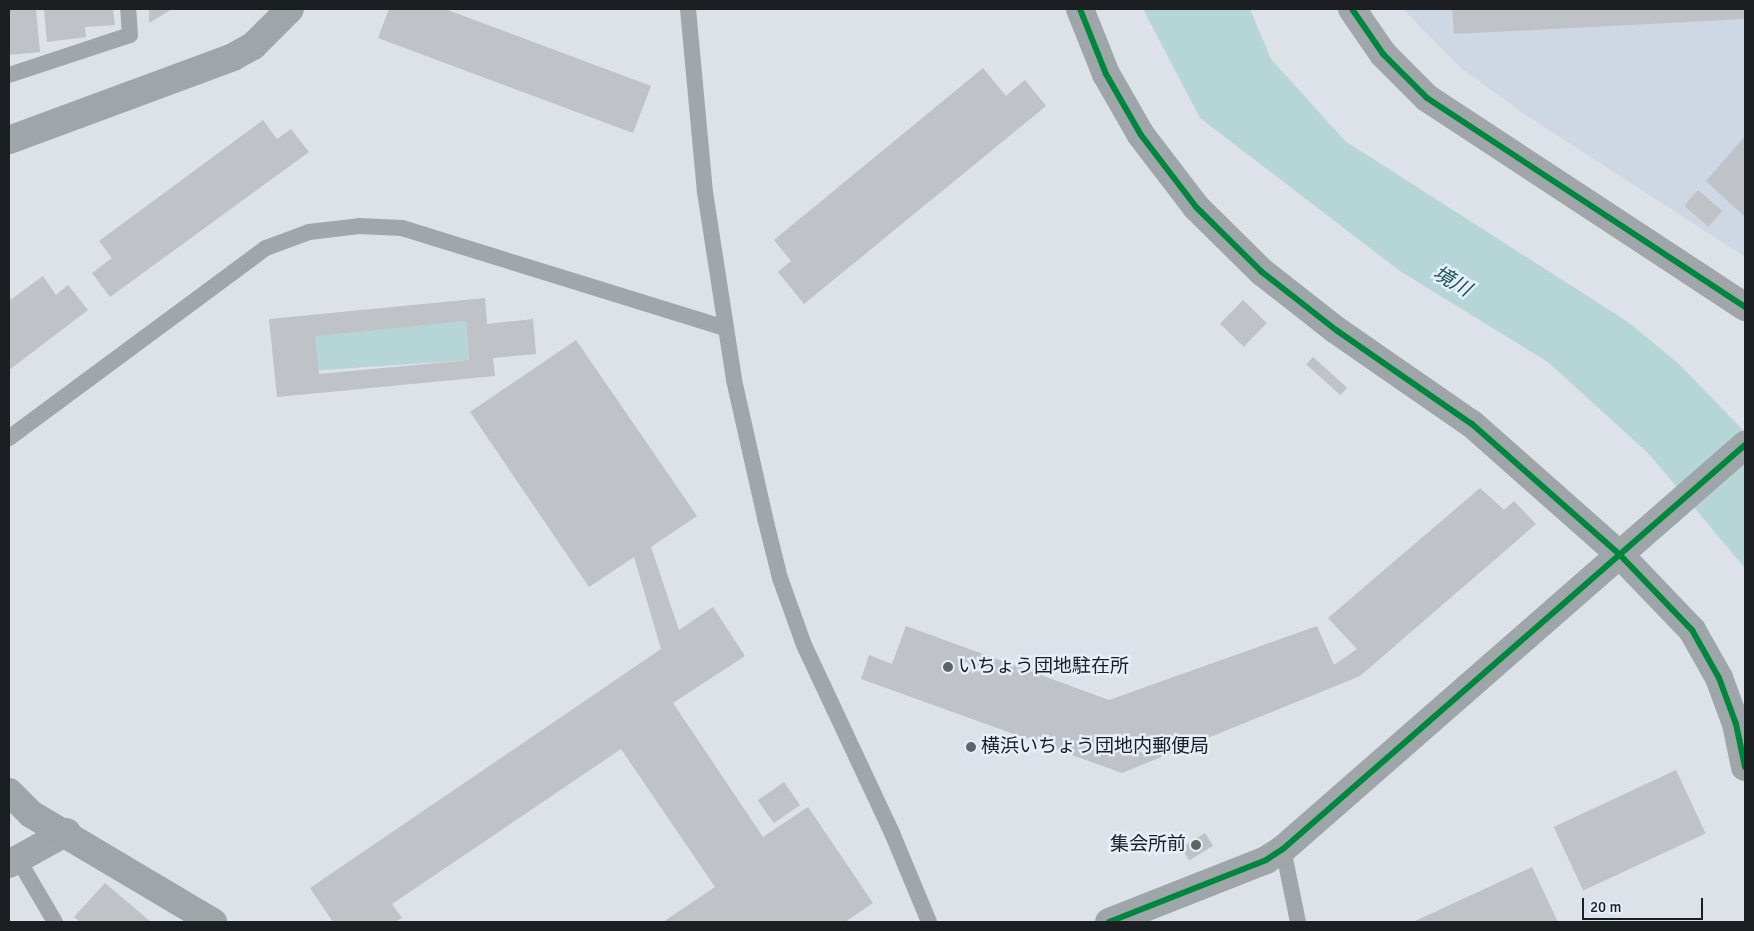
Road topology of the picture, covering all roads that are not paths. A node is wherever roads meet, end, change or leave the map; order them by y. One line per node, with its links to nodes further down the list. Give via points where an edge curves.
1 (128, 9): 6 (lane, via 130,35)
2 (290, 9): 7 (street, via 259,40 233,57)
3 (688, 9): 9 (lane, via 705,192)
4 (1080, 9): 12 (street, via 1106,74 1141,136 1196,207 1262,272 1336,330 1472,424)
5 (1352, 9): 8 (street, via 1383,54 1427,98)
6 (9, 75)
7 (9, 140)
8 (1745, 307)
9 (726, 328): 10 (lane, via 402,228 359,226 309,232 266,248); 20 (lane, via 738,398 780,578 804,645)
10 (9, 438)
11 (1745, 445): 12 (street)
12 (1621, 556): 13 (street, via 1692,630 1720,678 1736,724); 16 (street)
13 (1745, 767)
14 (9, 792): 15 (street, via 31,814)
15 (67, 832): 17 (street); 19 (street)
16 (1283, 850): 21 (street, via 1266,860); 22 (lane)
17 (13, 862): 18 (lane)
18 (55, 922)
19 (213, 922)
20 (929, 922)
21 (1109, 922)
22 (1298, 922)

